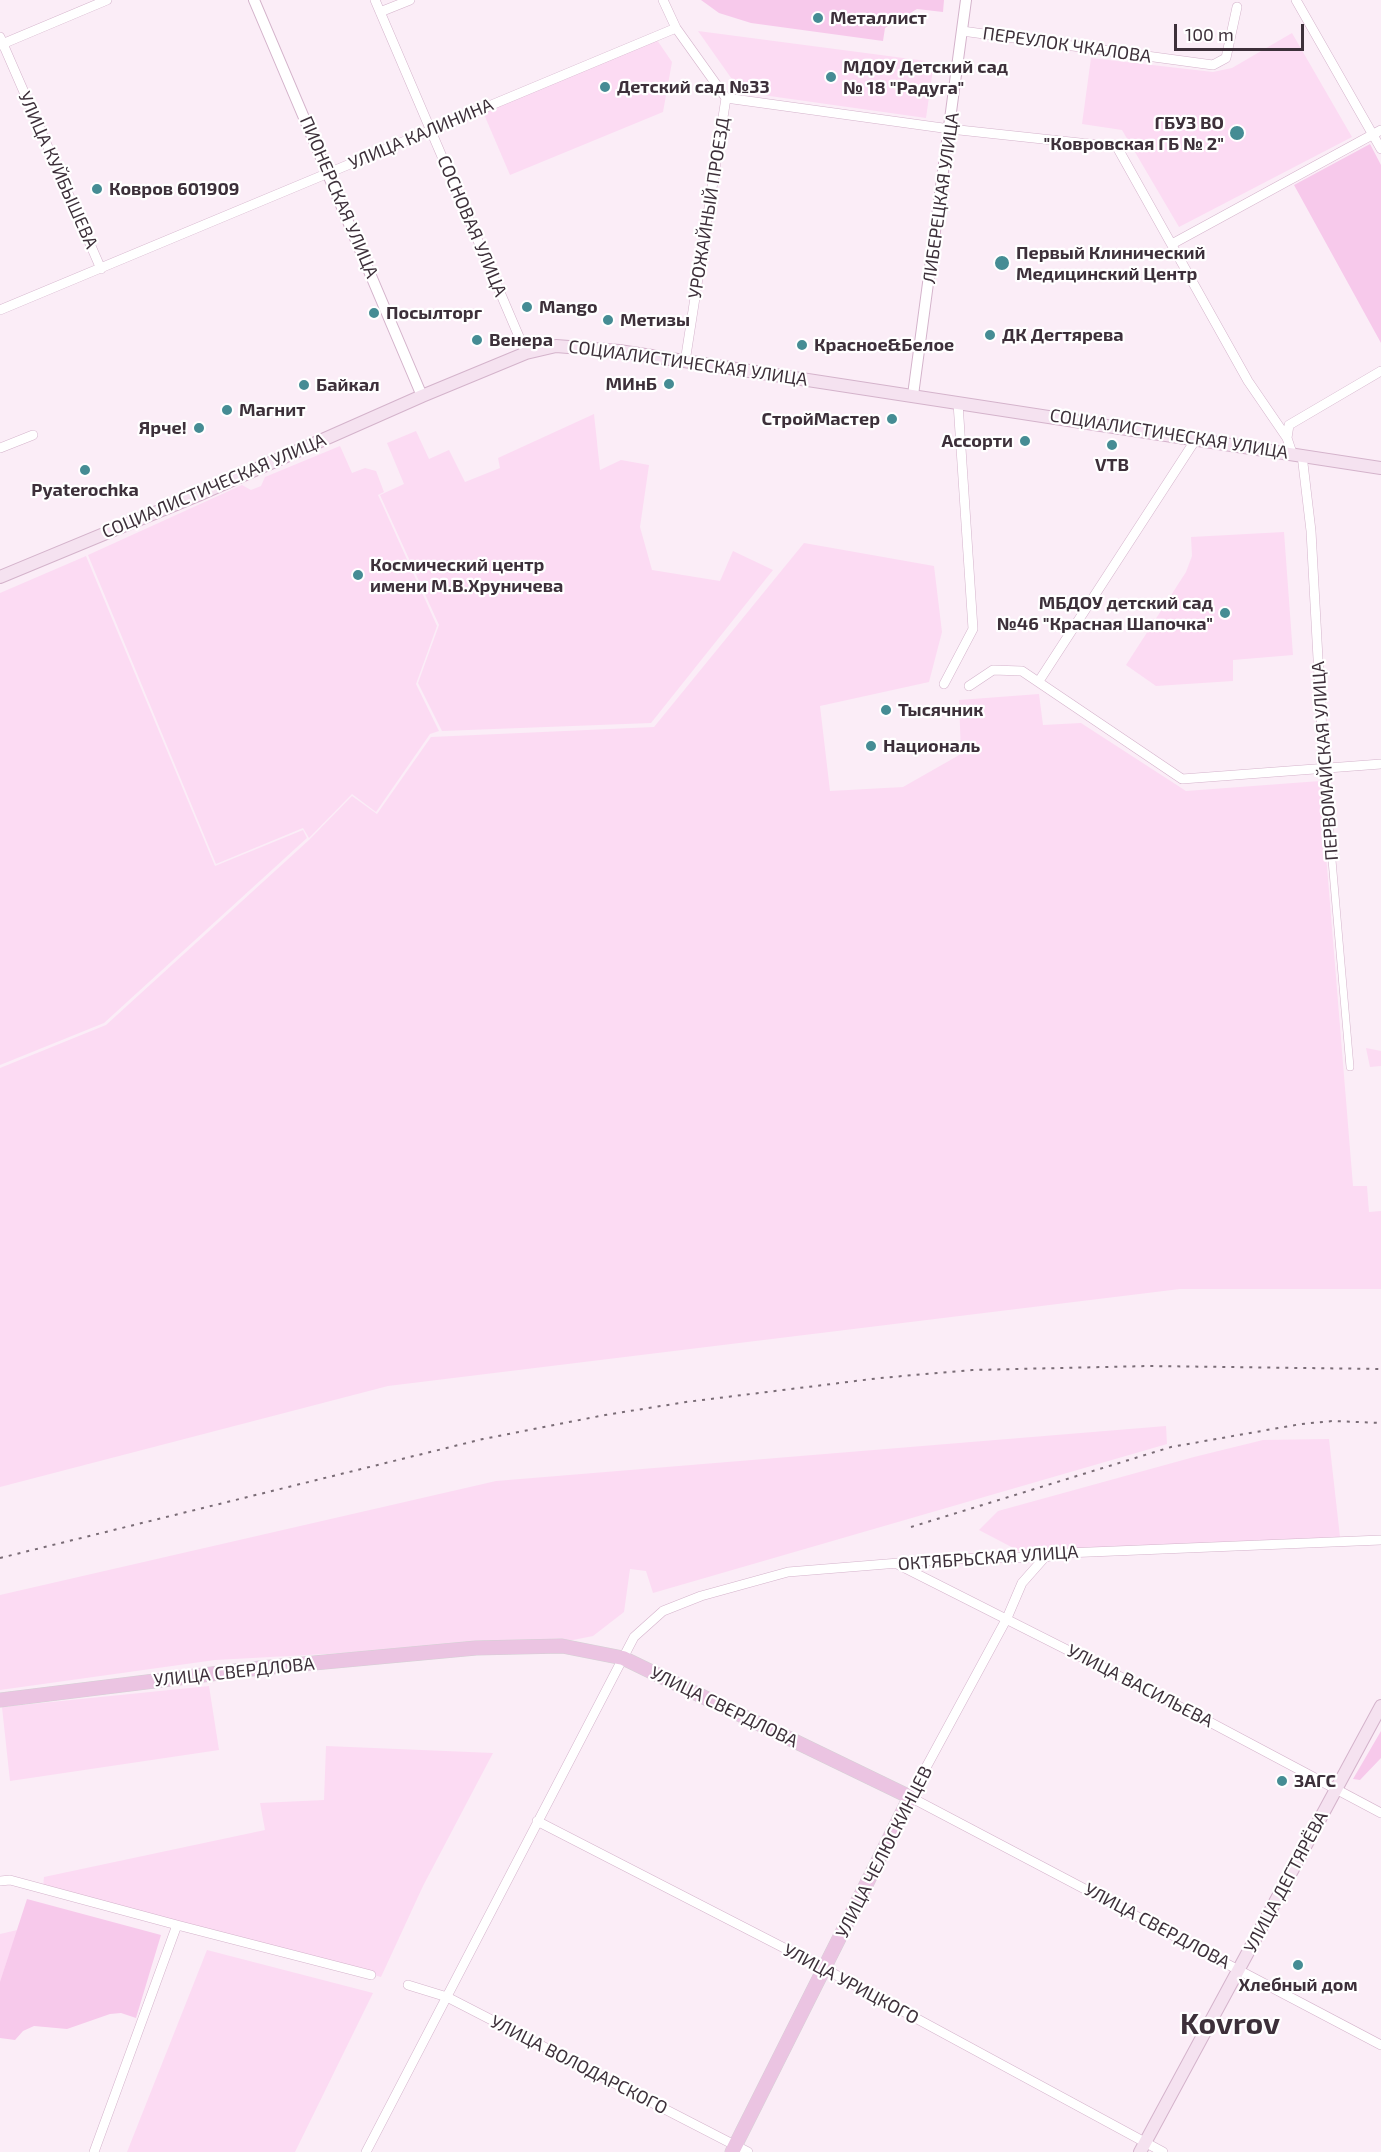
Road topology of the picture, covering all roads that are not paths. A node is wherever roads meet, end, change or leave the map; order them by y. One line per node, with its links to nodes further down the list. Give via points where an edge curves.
1 (107, 0): 12 (street)
2 (254, 0): 18 (street, ПИОНЕРСКАЯ УЛИЦА)
3 (375, 0): 9 (street, СОСНОВАЯ УЛИЦА)
4 (410, 0): 9 (street)
5 (663, 0): 10 (street, УРОЖАЙНЫЙ ПРОЕЗД)
6 (966, 0): 11 (street, ЛИБЕРЕЦКАЯ УЛИЦА)
7 (1296, 0): 16 (street)
8 (1237, 7): 11 (street, ПЕРЕУЛОК ЧКАЛОВА, via 1226,58 1213,65)
9 (380, 12): 14 (street, СОСНОВАЯ УЛИЦА)
10 (676, 28): 13 (street, УРОЖАЙНЫЙ ПРОЕЗД); 14 (street, УЛИЦА КАЛИНИНА)
11 (962, 31): 15 (street, ЛИБЕРЕЦКАЯ УЛИЦА)
12 (1, 42): 20 (street, УЛИЦА КУЙБЫШЕВА)
13 (726, 98): 15 (street, ПЕРВОМАЙСКАЯ УЛИЦА); 23 (street, УРОЖАЙНЫЙ ПРОЕЗД)
14 (430, 129): 18 (street, УЛИЦА КАЛИНИНА); 22 (street, СОСНОВАЯ УЛИЦА)
15 (950, 129): 19 (street, ПЕРВОМАЙСКАЯ УЛИЦА, via 1117,147); 25 (street, ЛИБЕРЕЦКАЯ УЛИЦА)
16 (1377, 132): 17 (street); 19 (street)
17 (1381, 149)
18 (328, 173): 20 (street, УЛИЦА КАЛИНИНА); 26 (street, ПИОНЕРСКАЯ УЛИЦА)
19 (1172, 244): 29 (street, ПЕРВОМАЙСКАЯ УЛИЦА, via 1248,381)
20 (101, 269): 21 (street, УЛИЦА КАЛИНИНА)
21 (0, 310)
22 (526, 353): 23 (main road, СОЦИАЛИСТИЧЕСКАЯ УЛИЦА, via 556,346 585,346); 26 (main road, СОЦИАЛИСТИЧЕСКАЯ УЛИЦА)
23 (685, 362): 25 (main road, СОЦИАЛИСТИЧЕСКАЯ УЛИЦА)
24 (1381, 370): 29 (street, via 1289,425)
25 (913, 395): 27 (main road, СОЦИАЛИСТИЧЕСКАЯ УЛИЦА)
26 (422, 396): 34 (main road, СОЦИАЛИСТИЧЕСКАЯ УЛИЦА)
27 (958, 402): 30 (main road, СОЦИАЛИСТИЧЕСКАЯ УЛИЦА); 36 (street, via 973,629)
28 (33, 435): 31 (street)
29 (1287, 438): 32 (street, ПЕРВОМАЙСКАЯ УЛИЦА)
30 (1196, 439): 32 (main road, СОЦИАЛИСТИЧЕСКАЯ УЛИЦА); 35 (street)
31 (0, 448)
32 (1297, 454): 33 (main road, СОЦИАЛИСТИЧЕСКАЯ УЛИЦА); 39 (street, ПЕРВОМАЙСКАЯ УЛИЦА, via 1311,531)
33 (1381, 468)
34 (0, 578)
35 (1039, 681): 37 (street, via 1022,671 993,670); 39 (street, via 1182,779)
36 (944, 684)
37 (969, 686)
38 (1381, 764): 39 (street)
39 (1324, 768): 40 (street, ПЕРВОМАЙСКАЯ УЛИЦА)
40 (1350, 1067)
41 (1381, 1540): 42 (street, ОКТЯБРЬСКАЯ УЛИЦА)
42 (1045, 1557): 43 (street, ОКТЯБРЬСКАЯ УЛИЦА); 44 (street, УЛИЦА ЧЕЛЮСКИНЦЕВ, via 1022,1583)
43 (897, 1563): 44 (street, УЛИЦА ВАСИЛЬЕВА); 45 (street, ОКТЯБРЬСКАЯ УЛИЦА, via 788,1572 701,1596 663,1611 634,1637)
44 (1007, 1618): 48 (street, УЛИЦА ВАСИЛЬЕВА); 49 (street, УЛИЦА ЧЕЛЮСКИНЦЕВ)
45 (623, 1658): 46 (main road, УЛИЦА СВЕРДЛОВА, via 562,1646 476,1648 260,1668); 49 (main road, УЛИЦА СВЕРДЛОВА); 51 (street, ОКТЯБРЬСКАЯ УЛИЦА)
46 (0, 1700)
47 (1381, 1706): 48 (main road, УЛИЦА ДЕГТЯРЁВА)
48 (1337, 1788): 50 (street, УЛИЦА ВАСИЛЬЕВА); 55 (main road, УЛИЦА ДЕГТЯРЁВА)
49 (910, 1797): 54 (main road, УЛИЦА ЧЕЛЮСКИНЦЕВ); 55 (street, УЛИЦА СВЕРДЛОВА)
50 (1381, 1813)
51 (537, 1821): 54 (street, УЛИЦА УРИЦКОГО); 58 (street, ОКТЯБРЬСКАЯ УЛИЦА)
52 (0, 1881): 53 (street, via 10,1880)
53 (177, 1925): 56 (street); 62 (street)
54 (825, 1969): 60 (street, УЛИЦА УРИЦКОГО); 61 (main road, УЛИЦА ЧЕЛЮСКИНЦЕВ)
55 (1239, 1969): 59 (street, УЛИЦА СВЕРДЛОВА); 60 (main road, УЛИЦА ДЕГТЯРЁВА)
56 (371, 1975)
57 (408, 1985): 58 (street, УЛИЦА ВОЛОДАРСКОГО)
58 (447, 1997): 61 (street, УЛИЦА ВОЛОДАРСКОГО); 63 (street, ОКТЯБРЬСКАЯ УЛИЦА)
59 (1381, 2045)
60 (1142, 2147): 64 (street, УЛИЦА УРИЦКОГО)
61 (738, 2150)
62 (94, 2152)
63 (366, 2152)
64 (1163, 2152)

